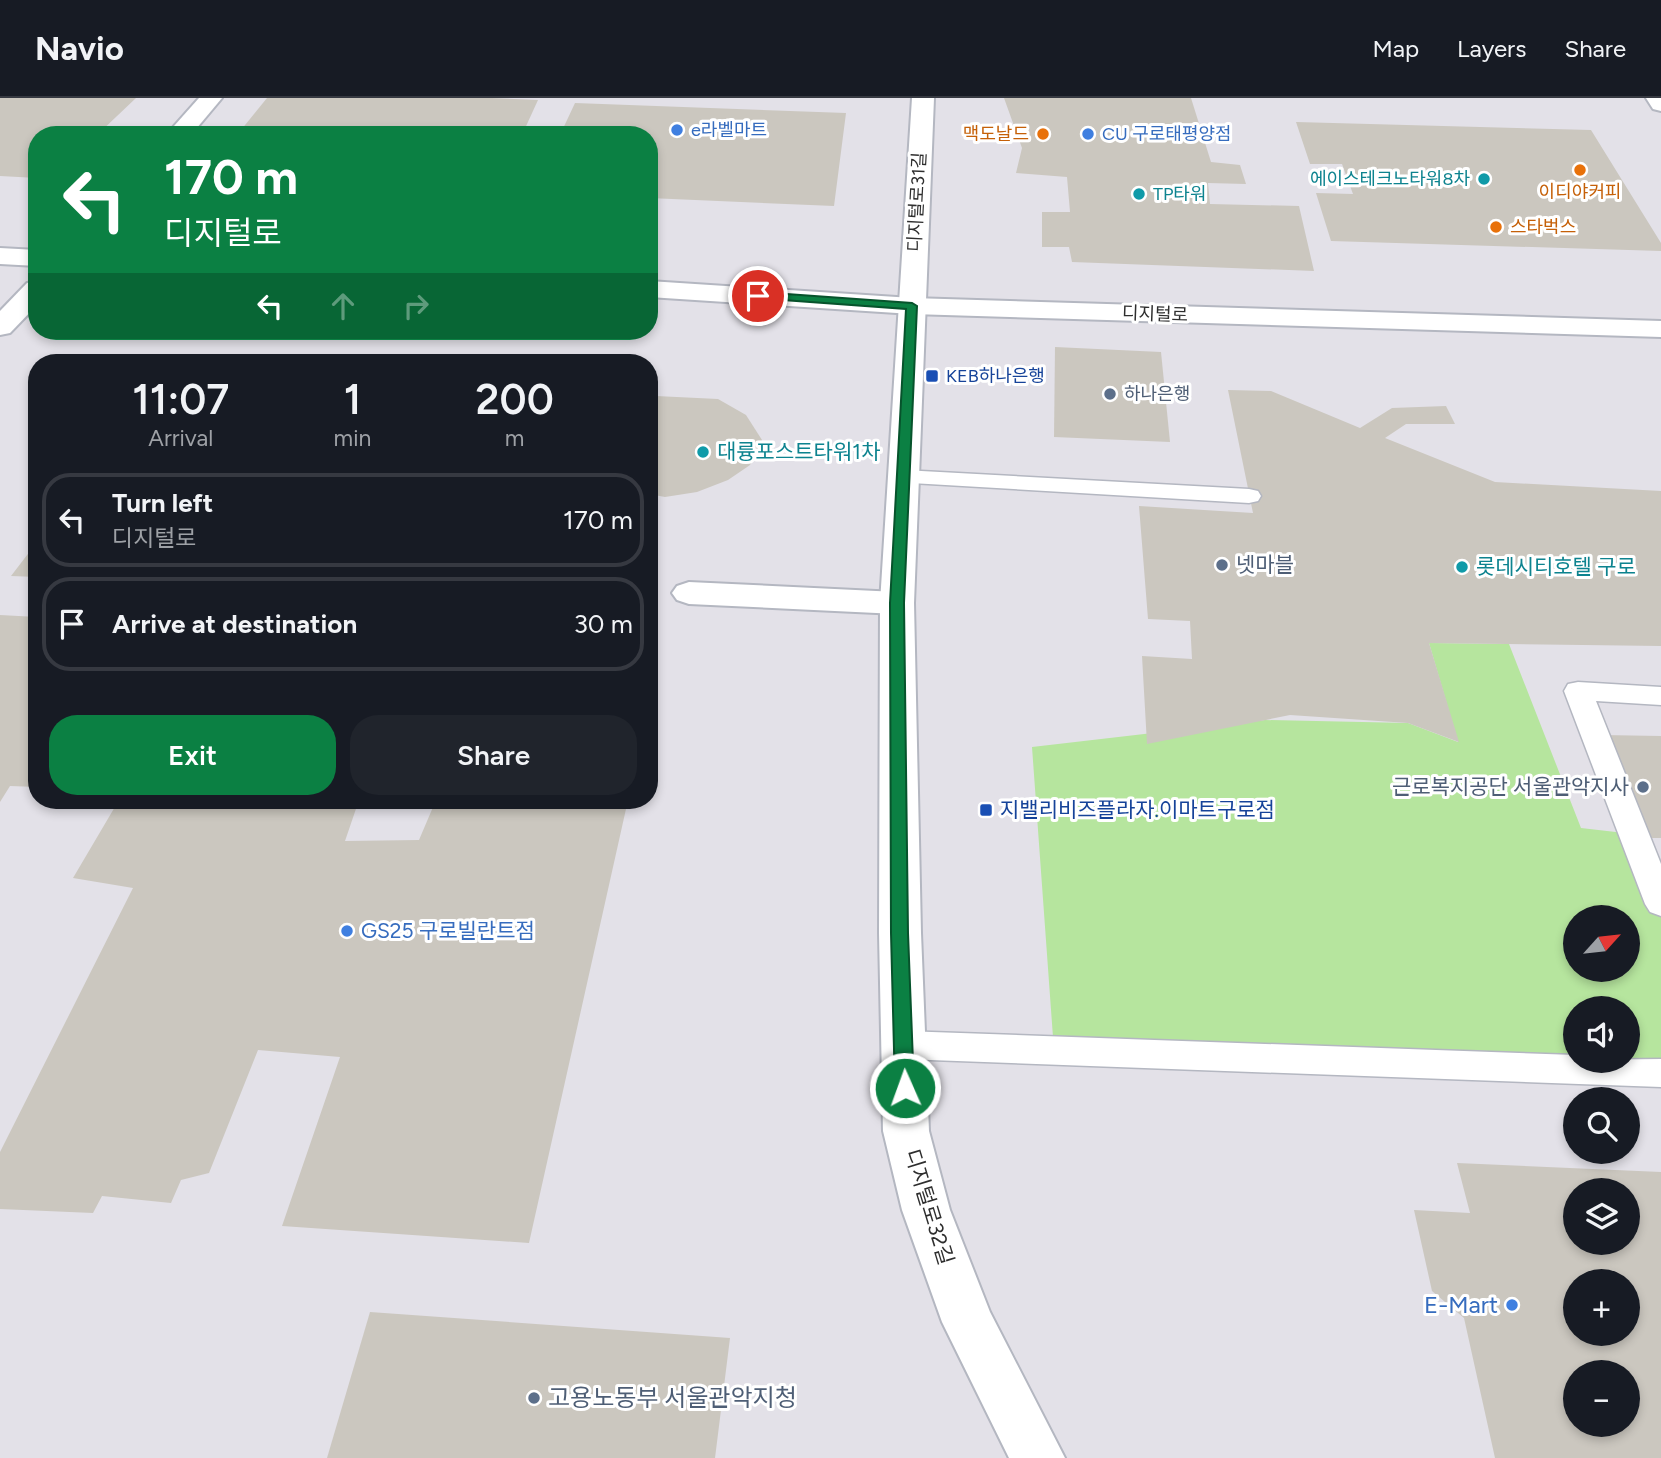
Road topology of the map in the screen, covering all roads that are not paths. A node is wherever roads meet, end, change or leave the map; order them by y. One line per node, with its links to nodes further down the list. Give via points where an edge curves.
1 (211, 98): 5 (street)
2 (923, 98): 10 (street, 디지털로31길)
3 (1657, 98): 4 (street)
4 (1661, 104)
5 (186, 126)
6 (0, 256): 7 (street)
7 (28, 258)
8 (658, 290): 10 (street, 디지털로)
9 (28, 298): 11 (street)
10 (912, 306): 12 (street, 디지털로); 13 (street, 디지털로32길)
11 (0, 327)
12 (1661, 329)
13 (903, 477): 14 (lane); 16 (street, 디지털로32길)
14 (1249, 496)
15 (689, 593): 16 (street)
16 (897, 603): 19 (street, 디지털로32길)
17 (1661, 696): 18 (lane, via 1578,691)
18 (1661, 904)
19 (903, 1045): 20 (lane); 21 (street, 디지털로32길, via 906,1131 926,1210 968,1322)
20 (1661, 1073)
21 (1038, 1458)

